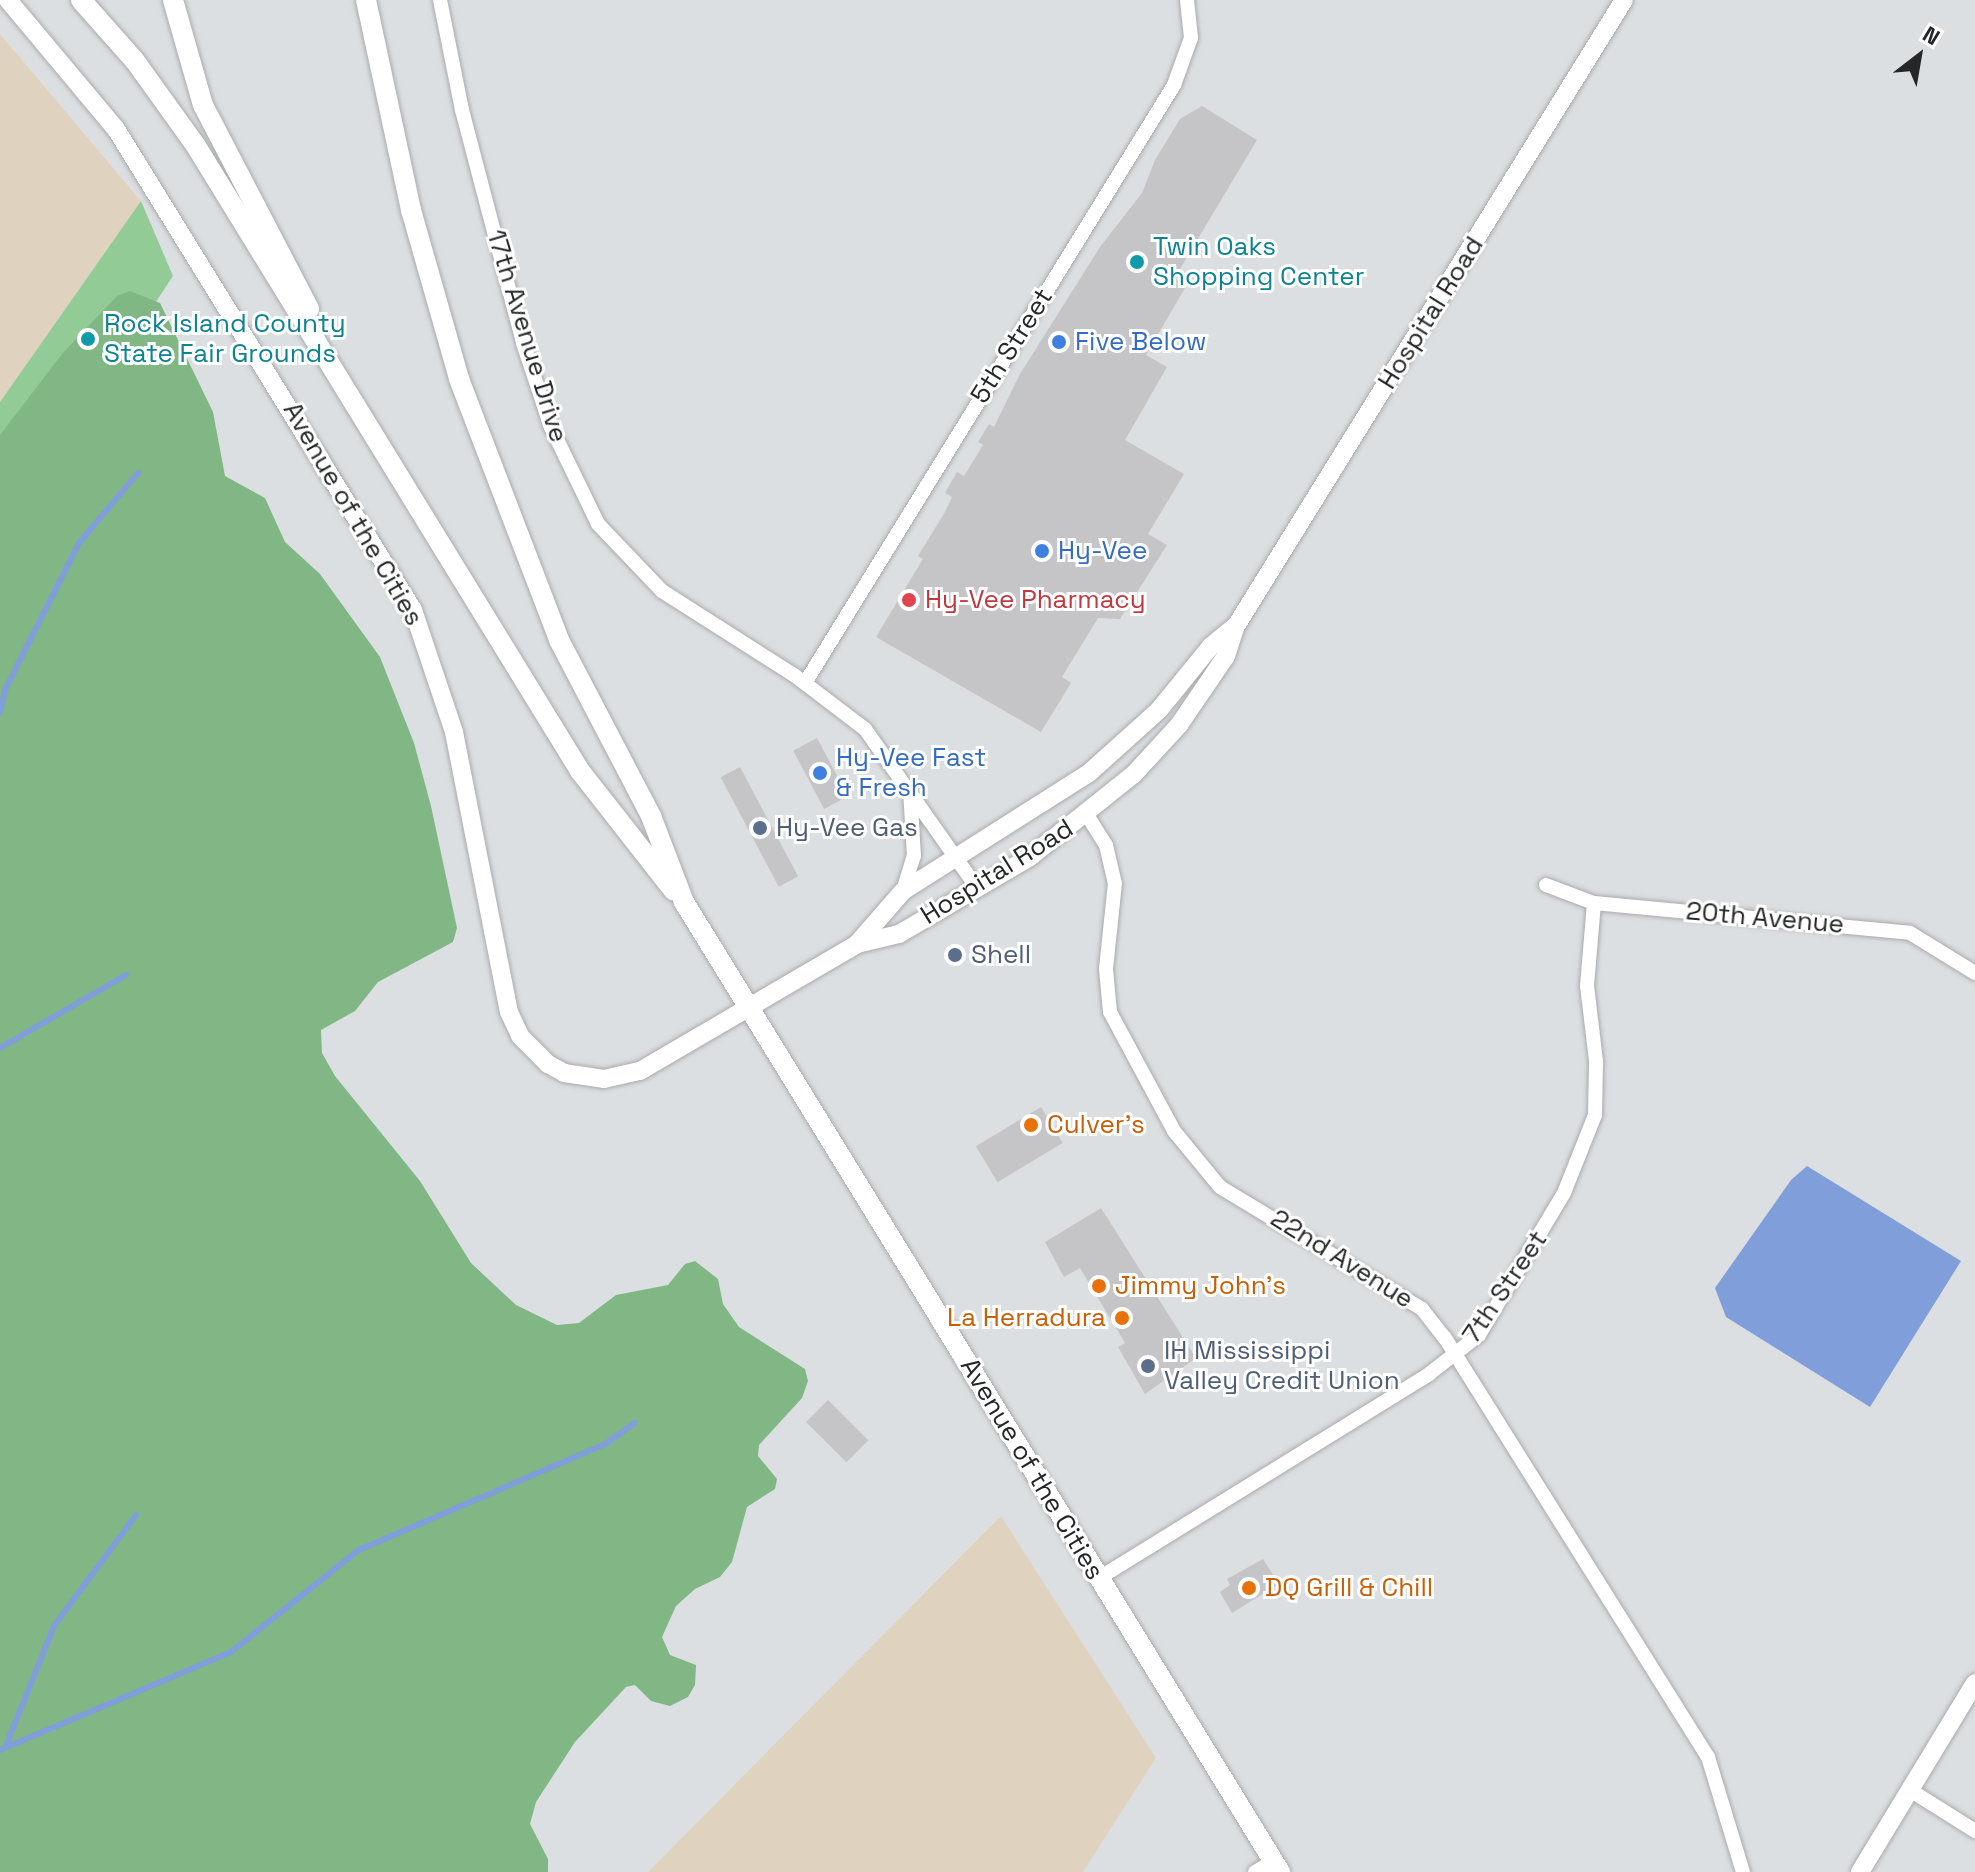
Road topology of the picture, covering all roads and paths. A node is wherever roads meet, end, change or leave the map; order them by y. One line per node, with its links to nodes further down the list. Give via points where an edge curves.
1 (8, 0): 21 (street, Avenue of the Cities, via 116,129 413,610 454,732 509,1012 520,1036 564,1073 604,1079 640,1071)
2 (81, 0): 8 (main road, Avenue of the Cities, via 176,116)
3 (173, 0): 8 (main road, Avenue of the Cities, via 189,69 217,137)
4 (366, 0): 17 (main road, Avenue of the Cities, via 430,280 493,478 559,640 651,816)
5 (440, 0): 10 (street, 17th Avenue Drive, via 462,110 523,343 551,427 583,498 613,542 662,591)
6 (1187, 0): 10 (street, 5th Street, via 1191,38 1174,85)
7 (1624, 0): 9 (street, Hospital Road)
8 (363, 417): 17 (main road, Avenue of the Cities, via 580,771)
9 (1236, 626): 12 (street, Hospital Road, via 1226,656 1179,725); 13 (street, Hospital Road, via 1211,646 1159,710 1089,773)
10 (805, 683): 11 (street, 17th Avenue Drive, via 865,729)
11 (909, 786): 13 (street, 17th Avenue Drive); 16 (street, via 914,856)
12 (1087, 815): 14 (street, Hospital Road, via 1030,857); 24 (street, 22nd Avenue, via 1106,845 1115,883 1106,969 1110,1012 1174,1131 1220,1187 1422,1309)
13 (958, 859): 14 (street, 17th Avenue Drive); 16 (street, Hospital Road)
14 (975, 885): 19 (street, Hospital Road, via 899,934)
15 (1546, 885): 18 (street, 20th Avenue)
16 (903, 891): 19 (street, Hospital Road)
17 (684, 902): 21 (main road, Avenue of the Cities)
18 (1594, 903): 20 (street, 20th Avenue, via 1910,933); 24 (street, 7th Street, via 1587,986 1596,1061 1595,1115 1586,1147 1517,1278 1479,1335)
19 (857, 944): 21 (street, Hospital Road)
20 (1975, 973)
21 (747, 1007): 22 (main road, Avenue of the Cities)
22 (784, 1065): 23 (main road, Avenue of the Cities); 25 (main road, Avenue of the Cities)
23 (948, 1331)
24 (1454, 1356): 25 (street, 7th Street); 31 (street, 22nd Avenue, via 1519,1451 1708,1757)
25 (1099, 1578): 29 (main road, Avenue of the Cities)
26 (1975, 1683): 27 (street)
27 (1910, 1790): 28 (street); 32 (street)
28 (1975, 1831)
29 (1277, 1866): 30 (street)
30 (1255, 1872)
31 (1743, 1872)
32 (1860, 1872)

